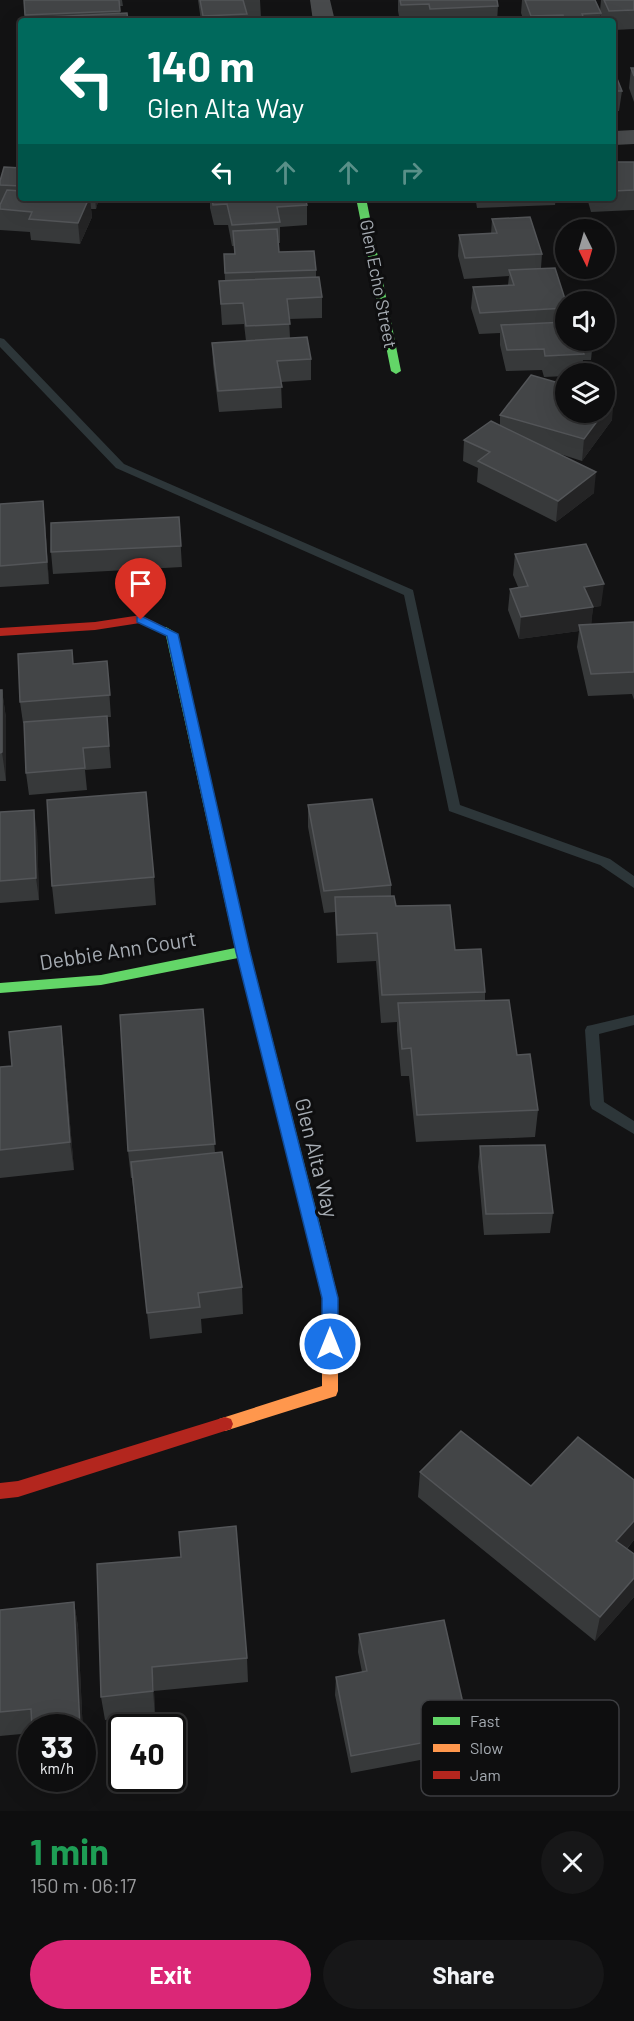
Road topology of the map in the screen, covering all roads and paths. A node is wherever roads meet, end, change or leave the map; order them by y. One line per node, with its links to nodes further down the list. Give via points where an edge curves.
1 (320, 0): 2 (street)
2 (323, 18)
3 (634, 137): 4 (street)
4 (616, 138)
5 (362, 201): 6 (street, Glen Echo Street)
6 (396, 371)
7 (0, 632): 8 (street, Glen Alta Way, via 141,620 172,634)
8 (243, 952): 9 (street, Debbie Ann Court, via 101,980); 10 (street, Glen Alta Way, via 330,1298 330,1391 18,1489)
9 (0, 988)
10 (0, 1491)

